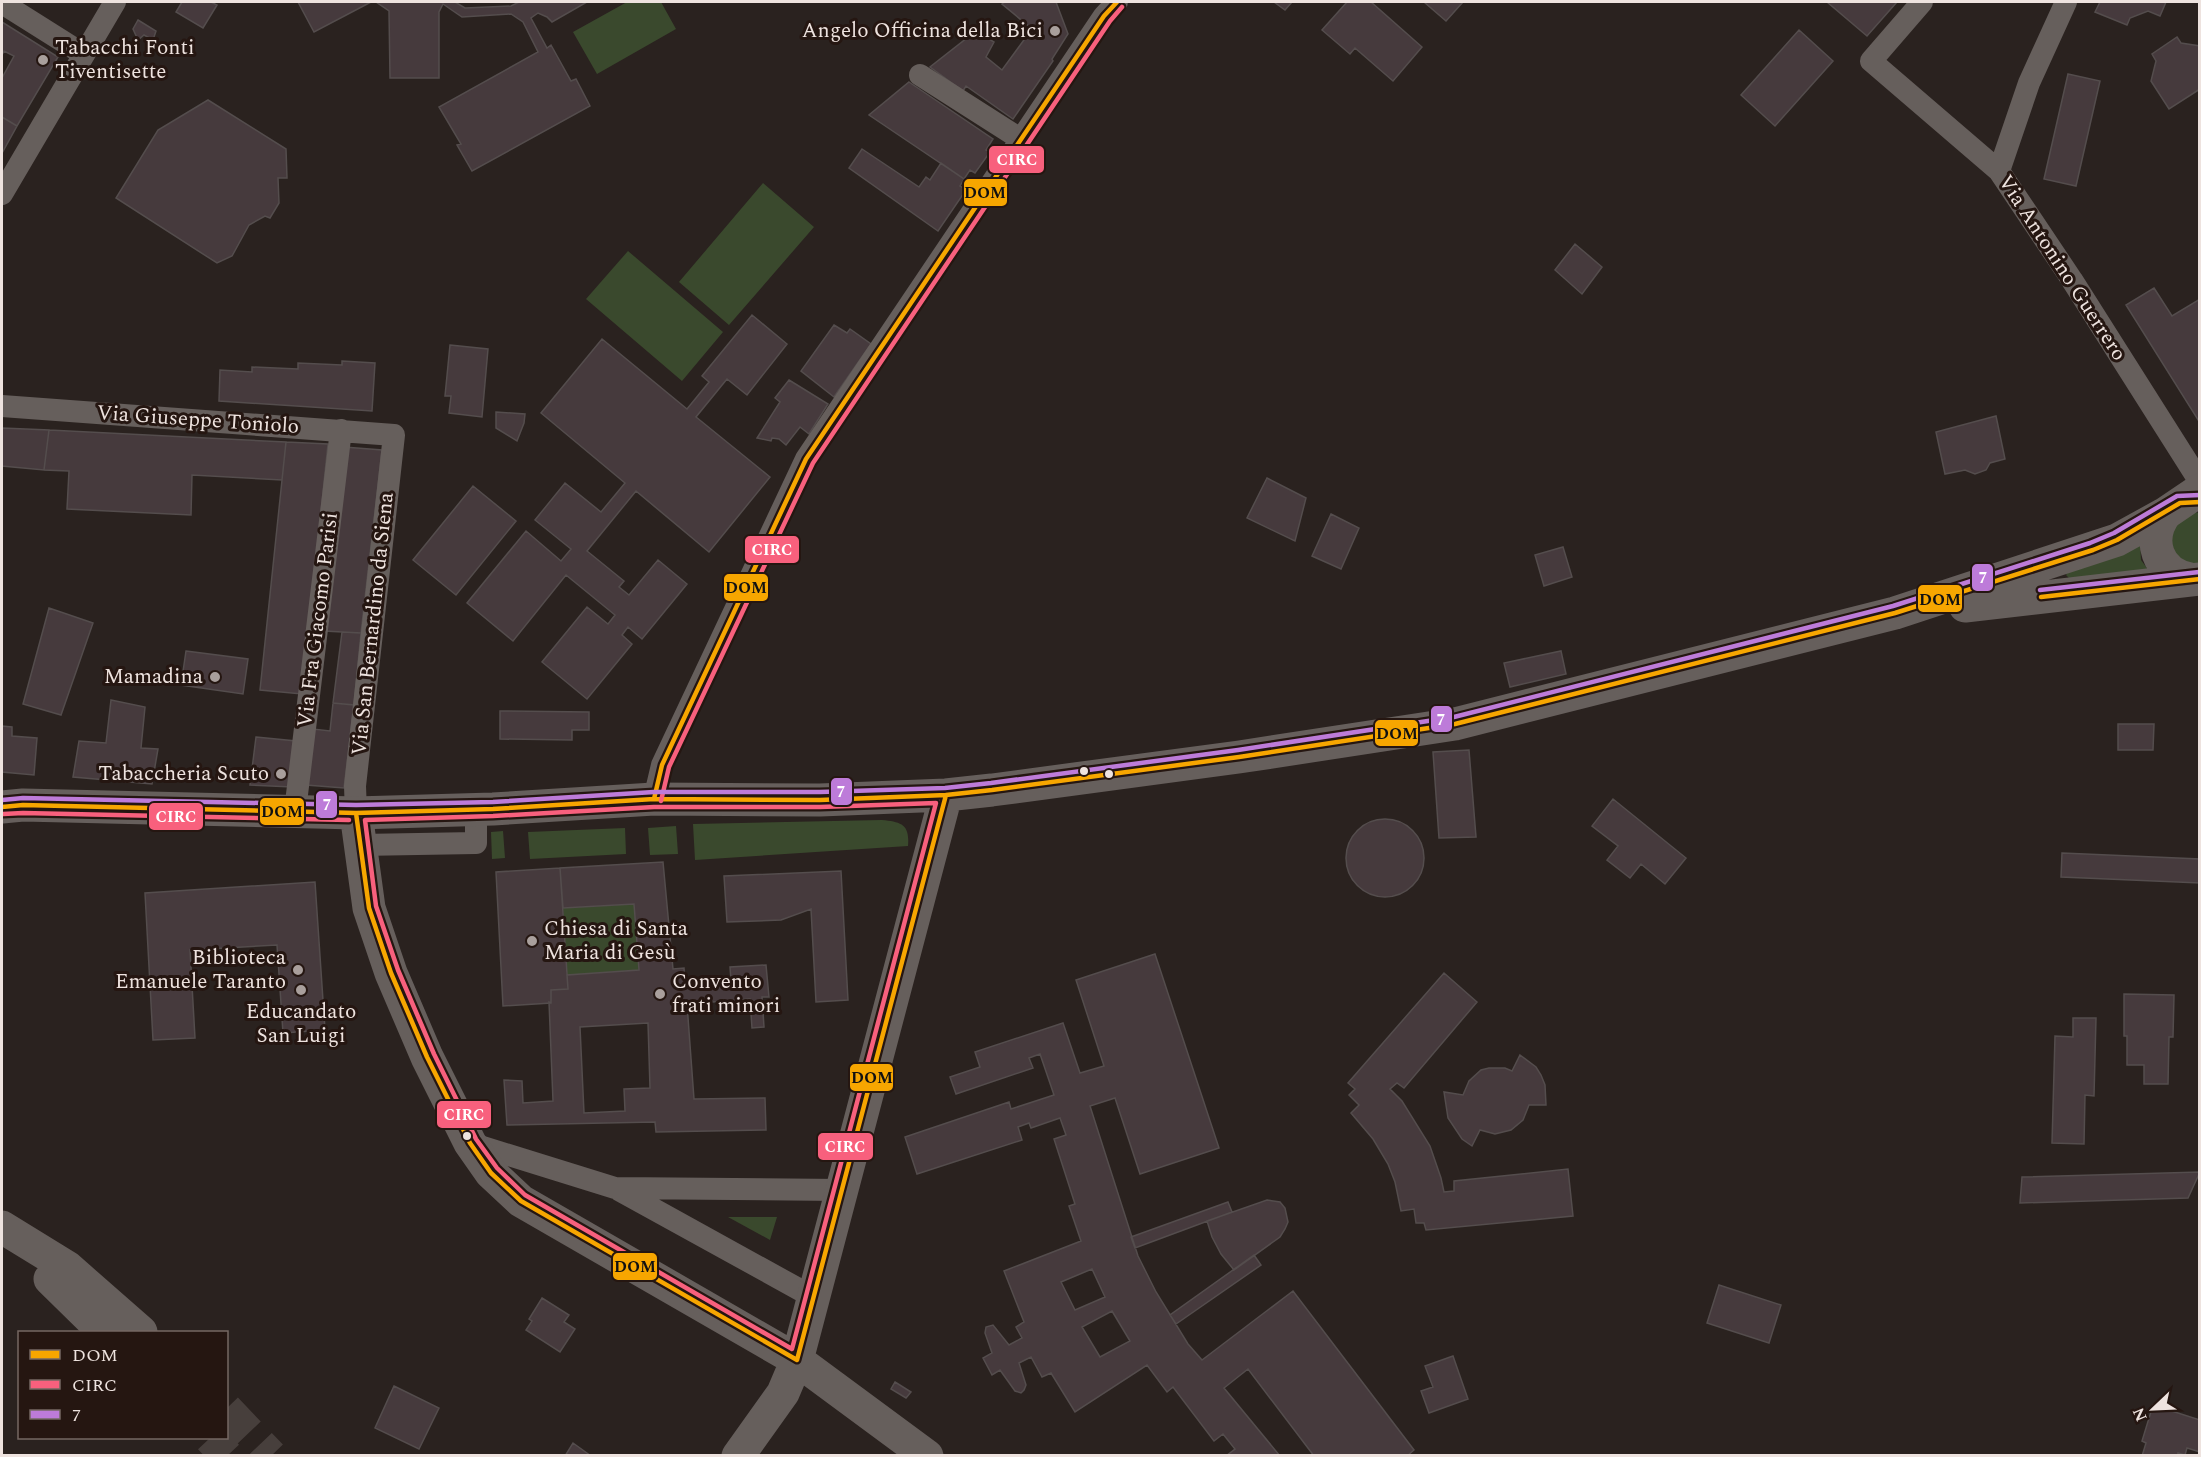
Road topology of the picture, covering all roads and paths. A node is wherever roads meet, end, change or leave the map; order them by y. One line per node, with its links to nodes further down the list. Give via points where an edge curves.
1 (116, 2): 6 (street)
2 (1922, 2): 9 (street, Via Antonino Guerrero, via 1871,61)
3 (2066, 2): 9 (street, via 2029,83)
4 (2, 3): 6 (street)
5 (1104, 6): 8 (street)
6 (83, 54): 10 (street)
7 (920, 75): 8 (street)
8 (1022, 140): 18 (street, via 806,459 662,765)
9 (1999, 171): 14 (street, Via Antonino Guerrero, via 2072,280)
10 (2, 194)
11 (2, 406): 12 (street, Via Giuseppe Toniolo)
12 (340, 430): 13 (street, Via Giuseppe Toniolo); 22 (street, Via Fra Giacomo Parisi)
13 (394, 435): 23 (street, Via San Bernardino da Siena, via 356,774)
14 (2189, 498): 15 (main road, via 2160,520 2155,537 2157,554 2167,568 2174,574); 16 (main road, via 2093,550)
15 (2195, 579): 16 (main road)
16 (1895, 613): 17 (main road, via 1455,724)
17 (946, 795): 19 (main road); 26 (main road)
18 (654, 799): 19 (main road); 21 (main road)
19 (820, 800): 21 (main road, via 706,813 601,816)
20 (9, 804): 22 (main road)
21 (484, 809): 23 (main road)
22 (295, 811): 23 (main road)
23 (358, 829): 24 (main road, via 369,908 391,973)
24 (470, 1143): 25 (street); 31 (main road, via 491,1173 521,1201)
25 (615, 1188): 26 (street); 28 (street)
26 (842, 1190): 28 (main road)
27 (2, 1229): 29 (main road); 30 (main road, via 67,1267)
28 (813, 1297): 31 (main road)
29 (103, 1331)
30 (140, 1331)
31 (797, 1360): 32 (main road, via 783,1393); 33 (main road)
32 (738, 1455)
33 (927, 1455)

